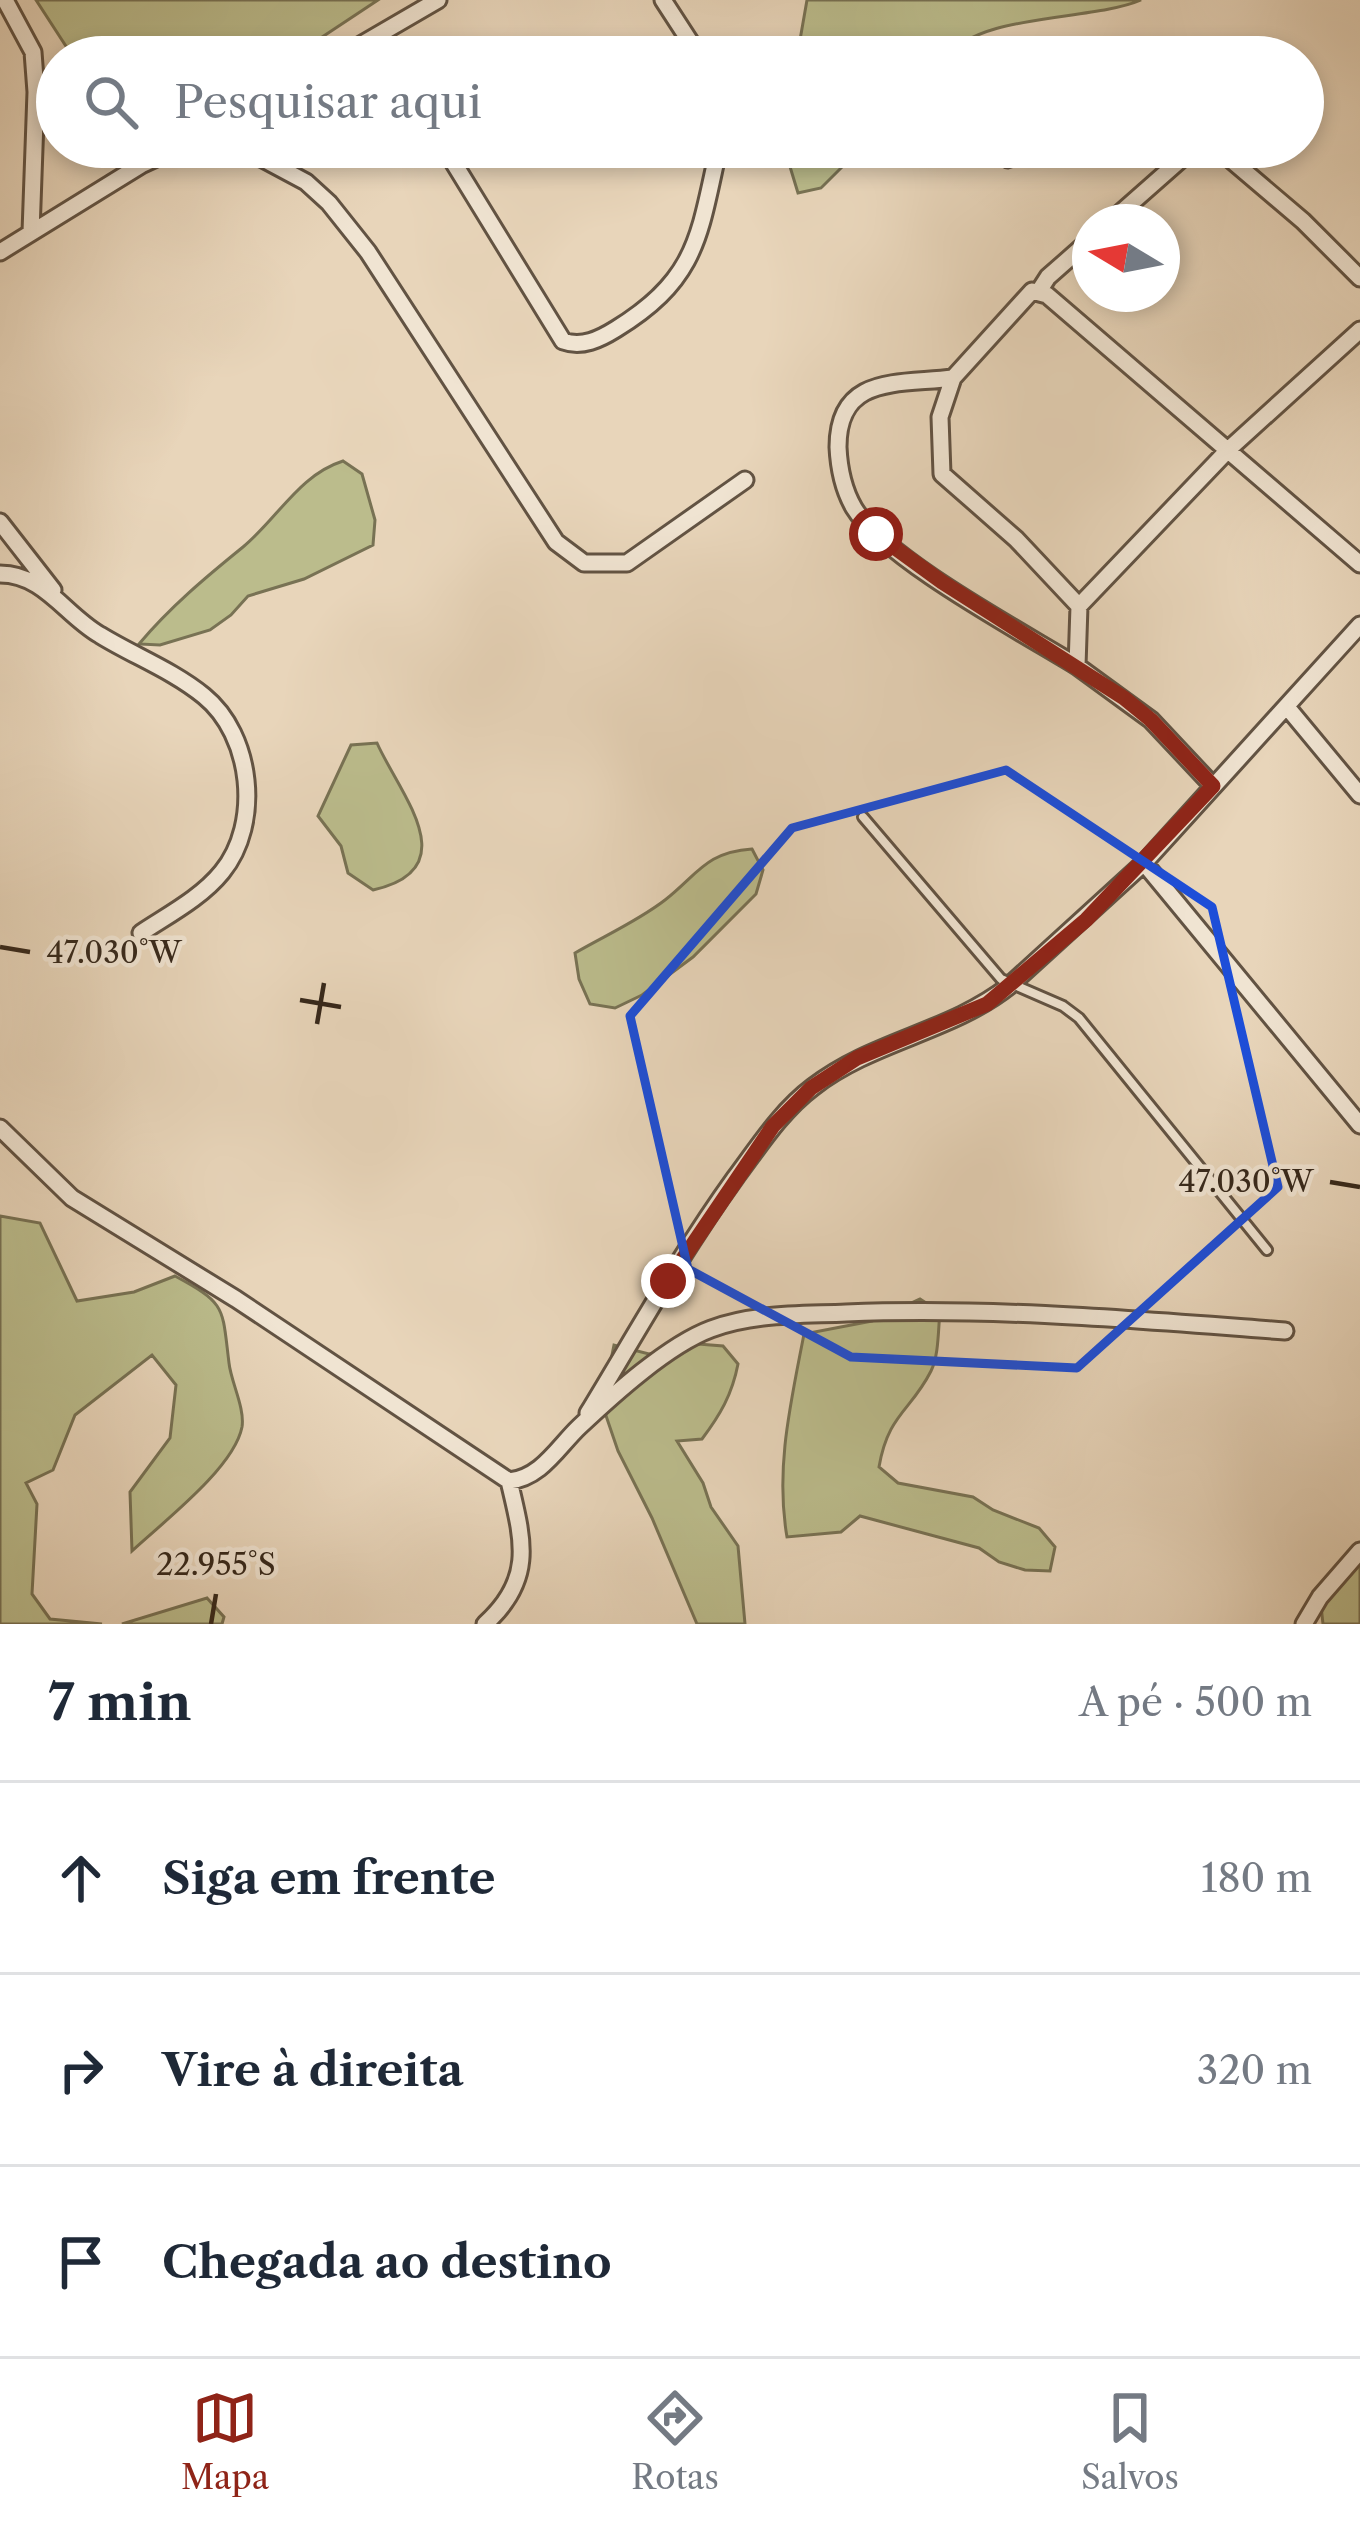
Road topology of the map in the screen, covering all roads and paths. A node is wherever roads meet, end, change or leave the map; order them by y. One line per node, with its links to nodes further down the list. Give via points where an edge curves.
1 (5, 0): 13 (street, via 32,52)
2 (438, 0): 4 (street)
3 (664, 0): 5 (street)
4 (377, 36)
5 (687, 36)
6 (136, 168): 13 (street)
7 (280, 168): 21 (street, via 329,202 368,252 556,542 584,562 626,563)
8 (456, 168): 9 (street, via 572,344 610,333 677,278 694,252)
9 (714, 168)
10 (1171, 168): 12 (street)
11 (1241, 168): 16 (street)
12 (1130, 204)
13 (31, 232): 14 (street)
14 (0, 252)
15 (1072, 256): 17 (street)
16 (1360, 278)
17 (1039, 291): 19 (street, via 1025,295); 20 (street)
18 (1360, 330): 20 (street)
19 (953, 378): 25 (street, via 940,417 942,474); 28 (street, via 876,388 849,401 838,444 842,482 876,534)
20 (1229, 449): 23 (street); 25 (street)
21 (745, 480)
22 (0, 522): 26 (street)
23 (1360, 563)
24 (0, 574): 26 (street, via 35,582)
25 (1079, 606): 28 (street)
26 (65, 607): 34 (street, via 205,696 224,716 244,766 244,822 225,869)
27 (1360, 626): 29 (street)
28 (1077, 666): 30 (street, via 1151,720)
29 (1287, 707): 30 (street); 31 (street)
30 (1213, 786): 33 (street)
31 (1360, 796)
32 (863, 818): 35 (lane)
33 (1144, 863): 35 (street); 36 (street)
34 (141, 933)
35 (1009, 986): 38 (lane, via 1079,1018); 40 (street, via 987,1004 857,1058 773,1126 688,1246)
36 (1360, 1125)
37 (0, 1128): 41 (street, via 73,1198)
38 (1267, 1250)
39 (1285, 1331): 40 (street, via 916,1310 753,1317 678,1346)
40 (580, 1426): 41 (street, via 537,1471)
41 (509, 1481): 43 (street, via 521,1570 505,1606)
42 (1360, 1551): 44 (street)
43 (485, 1624)
44 (1304, 1624)

